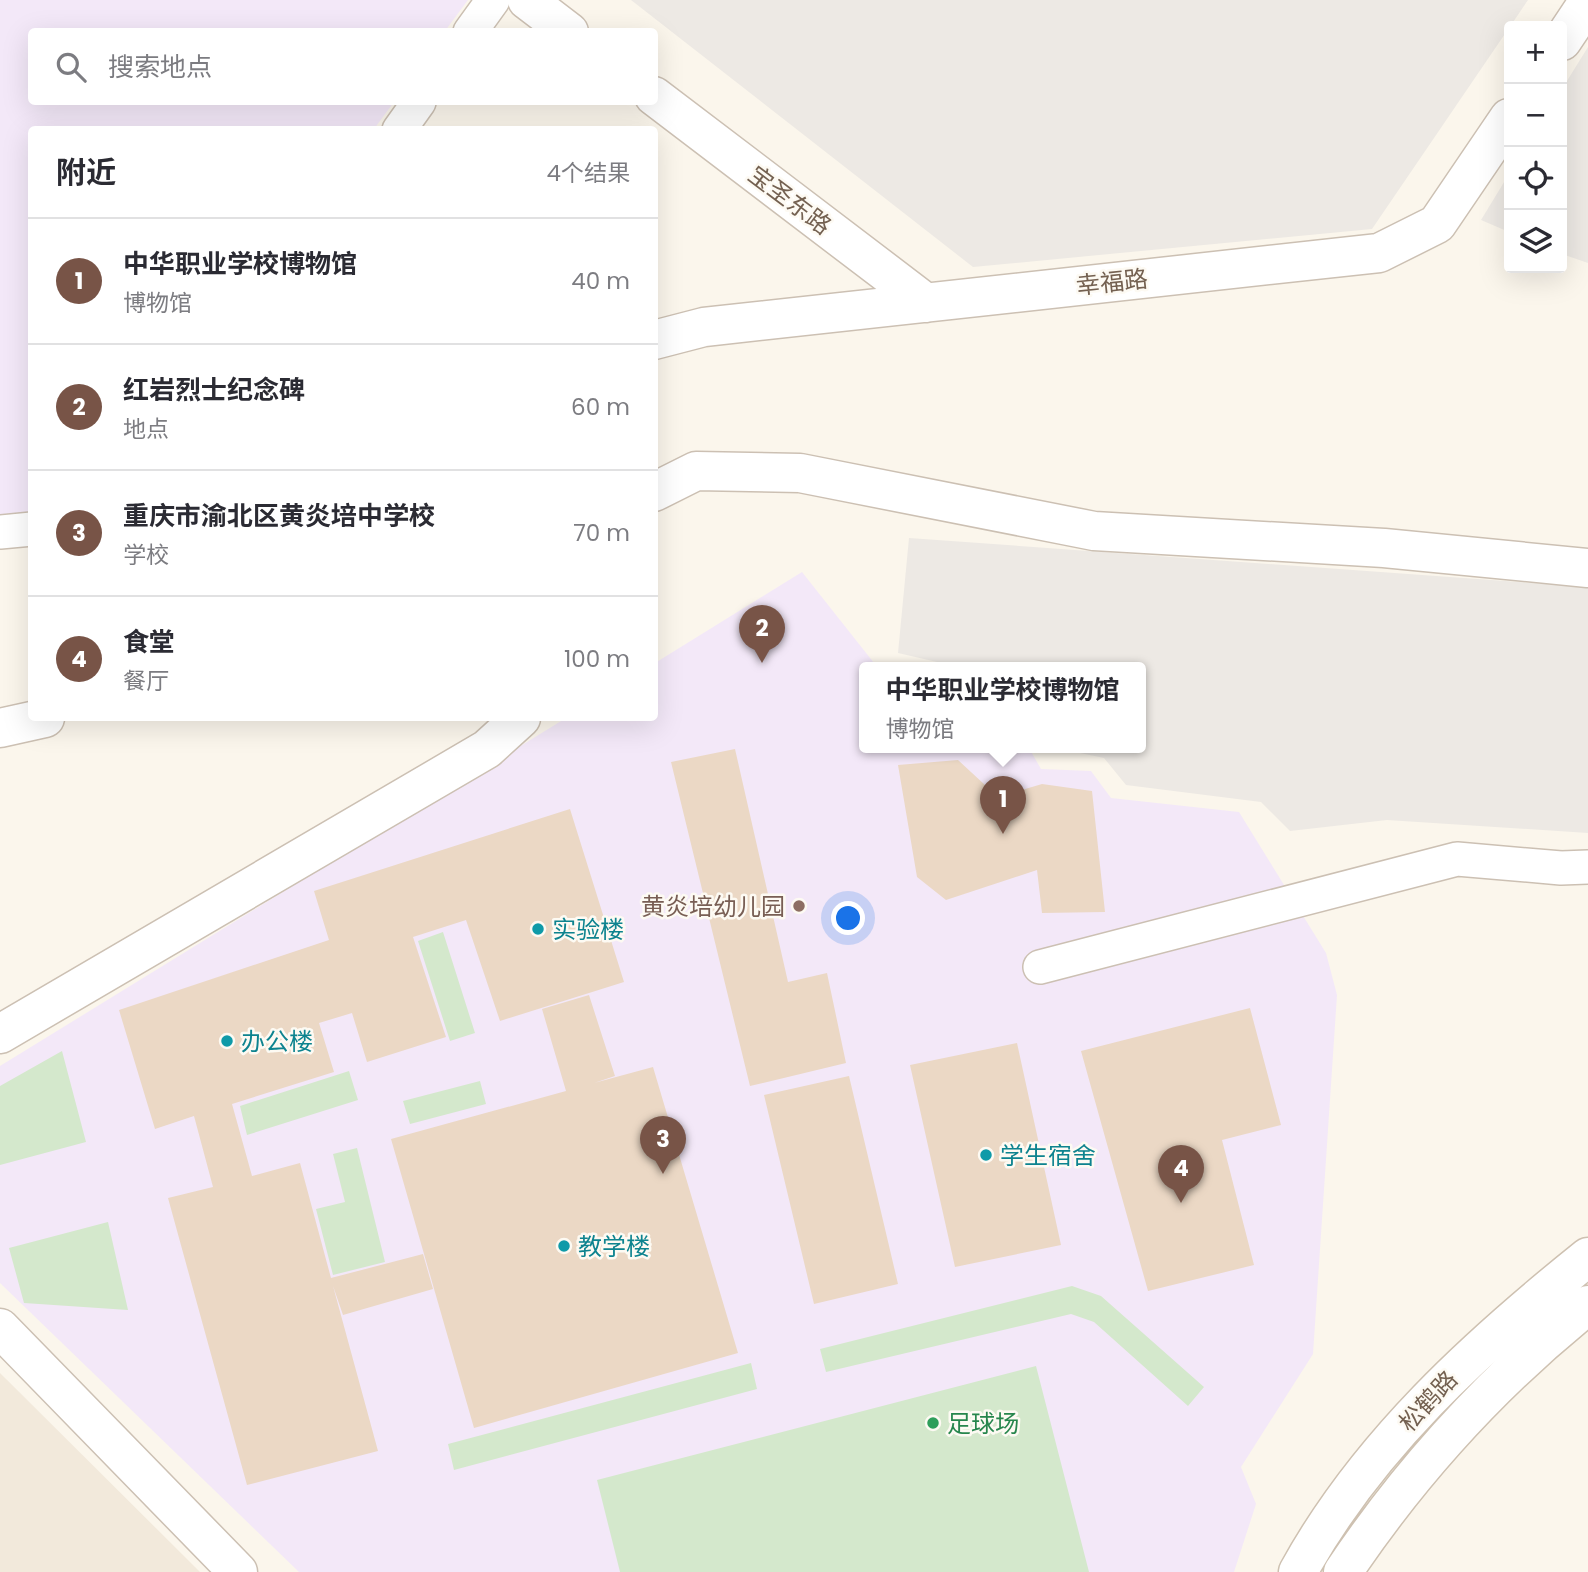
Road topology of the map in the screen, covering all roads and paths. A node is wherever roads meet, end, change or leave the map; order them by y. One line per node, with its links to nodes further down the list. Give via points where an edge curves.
1 (493, 0): 4 (street)
2 (527, 0): 5 (street)
3 (1588, 2): 6 (street)
4 (473, 28)
5 (564, 28)
6 (1567, 34)
7 (658, 99): 11 (street, 宝圣东路)
8 (417, 105): 10 (street)
9 (1504, 125): 11 (street, 幸福路, via 1437,225 1378,253)
10 (402, 126)
11 (926, 303): 12 (street, 幸福路, via 704,327)
12 (658, 339)
13 (658, 490): 16 (street, via 696,471 800,472 1094,531 1384,548)
14 (28, 530): 15 (street)
15 (0, 532)
16 (1588, 568)
17 (32, 721): 19 (street)
18 (518, 721): 22 (street, via 487,749)
19 (0, 728)
20 (1588, 867): 21 (street, via 1457,859)
21 (1040, 967)
22 (0, 1034)
23 (1588, 1257): 27 (street, 松鹤路, via 1453,1373 1341,1506)
24 (1588, 1305): 28 (street, 松鹤路, via 1540,1343 1425,1461)
25 (0, 1328): 26 (street)
26 (238, 1572)
27 (1298, 1572)
28 (1343, 1572)

